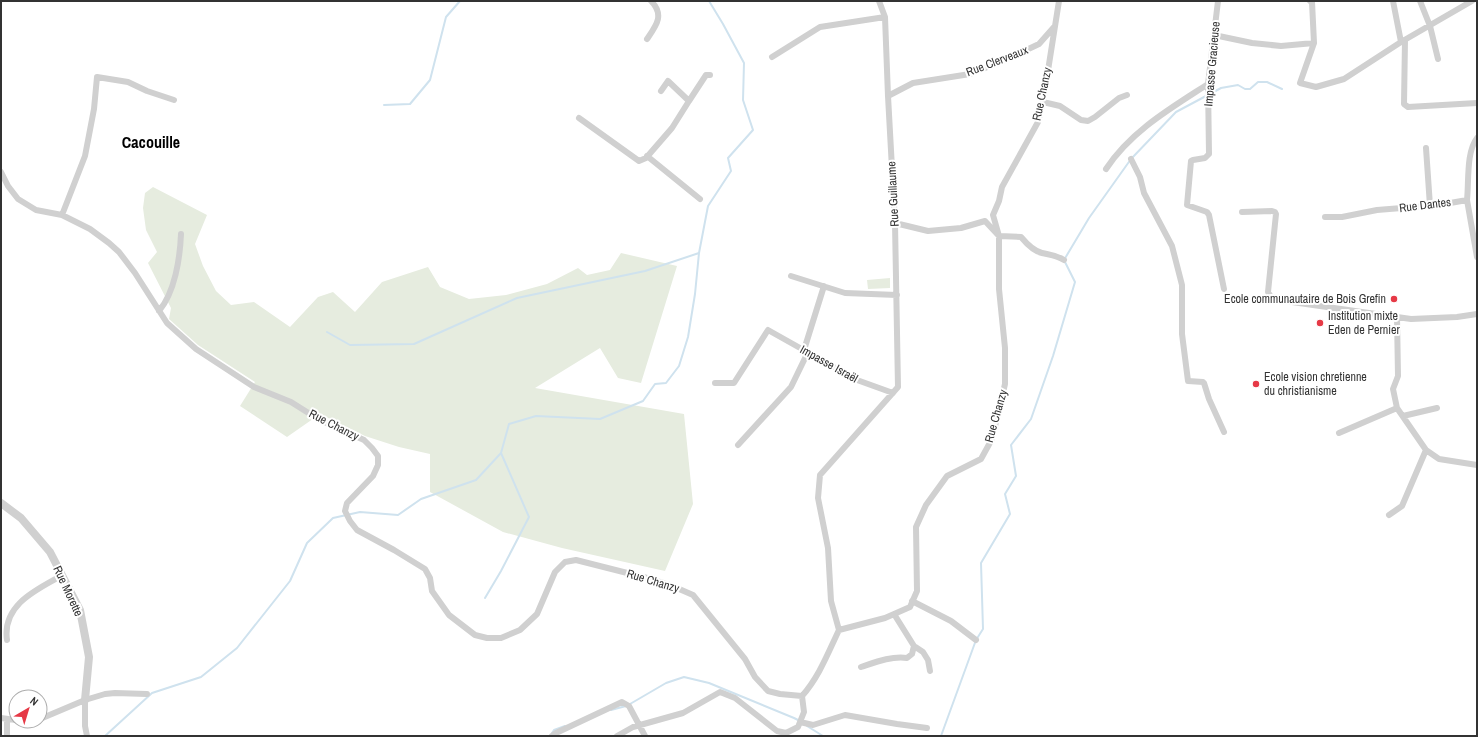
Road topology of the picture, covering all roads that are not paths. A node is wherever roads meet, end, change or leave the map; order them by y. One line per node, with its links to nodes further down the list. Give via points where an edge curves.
1 (651, 1): 13 (street, via 659,17)
2 (879, 1): 9 (street, Rue Guillaume)
3 (1059, 1): 10 (street, Rue Chanzy)
4 (1218, 1): 12 (street, Impasse Gracieuse)
5 (1310, 1): 15 (street)
6 (1393, 1): 14 (street)
7 (1420, 1): 11 (street)
8 (1472, 1): 11 (street)
9 (885, 17): 16 (street, via 820,27); 22 (street, Rue Guillaume)
10 (1054, 26): 22 (street, Rue Clerveaux, via 1039,44 1005,60 970,74 913,83); 25 (street, Rue Chanzy)
11 (1430, 26): 14 (street); 17 (street)
12 (1214, 34): 15 (street, via 1252,43 1281,46); 19 (street, Impasse Gracieuse)
13 (647, 39)
14 (1403, 41): 15 (street, via 1344,79 1316,87 1300,83); 26 (street, via 1404,104 1408,107)
15 (1314, 43)
16 (772, 57)
17 (1438, 59)
18 (710, 75): 24 (street, via 706,75)
19 (1208, 84): 32 (street, via 1148,124); 47 (street, Impasse Gracieuse, via 1209,154 1206,158 1191,161 1187,205 1209,215)
20 (661, 91): 24 (street, via 668,81)
21 (1127, 95): 25 (street, via 1088,121 1081,120 1060,106)
22 (888, 96): 40 (street, Rue Guillaume)
23 (174, 100): 38 (street, via 128,82 97,78 85,156)
24 (689, 102): 30 (street, via 672,128)
25 (1043, 102): 42 (street, Rue Chanzy, via 1038,122 1002,187 993,215)
26 (1477, 103)
27 (579, 118): 30 (street, via 639,161)
28 (1477, 138): 35 (street, via 1473,143 1470,159)
29 (1426, 148): 36 (street)
30 (647, 156): 34 (street)
31 (1130, 159): 58 (street, via 1140,176 1144,193 1172,246 1182,285 1182,334 1188,381 1204,383)
32 (1106, 169)
33 (1, 172): 38 (street, Rue Chanzy, via 18,199 36,210)
34 (700, 199)
35 (1467, 200): 36 (street, Rue Dantes); 43 (street, Rue Dantes)
36 (1430, 206): 39 (street, Rue Dantes)
37 (1242, 212): 51 (street, via 1276,214 1268,292 1270,297)
38 (62, 215): 49 (street, Rue Chanzy, via 90,229 119,252 135,272)
39 (1325, 217)
40 (895, 223): 42 (street, via 928,231 961,228 985,221); 48 (street, Rue Guillaume)
41 (180, 234): 49 (street, via 180,256 173,282 165,305)
42 (999, 236): 44 (street, via 1021,237 1039,253); 66 (street, Rue Chanzy, via 999,289 1005,348 1005,384 994,432 981,459 947,476 926,505 916,527 917,591)
43 (1477, 257)
44 (1064, 260)
45 (791, 276): 46 (street)
46 (824, 286): 48 (street, via 845,293); 52 (street)
47 (1224, 289)
48 (896, 295): 54 (street, Rue Guillaume, via 898,387)
49 (159, 311): 75 (street, Rue Chanzy, via 166,323 196,349 253,386 291,402 318,419 364,440 372,448 378,456 378,465 373,476 347,503 345,511 350,521 357,530 425,569 430,578 432,591 450,615 475,635 501,638 520,630 537,614 555,572 565,562 576,560 651,579 693,595 768,691)
50 (1477, 314): 51 (street, via 1410,319)
51 (1397, 317): 55 (street, via 1398,376 1393,389)
52 (806, 351): 53 (street, Impasse Israël, via 768,330 734,383); 54 (street, Impasse Israël, via 858,380); 60 (street, via 790,387)
53 (716, 383)
54 (893, 393): 68 (street, via 820,475 818,498 828,548 831,602)
55 (1397, 408): 57 (street); 59 (street)
56 (1436, 408): 57 (street)
57 (1403, 416): 61 (street)
58 (1224, 432)
59 (1339, 433)
60 (738, 445)
61 (1426, 450): 62 (street, via 1439,459); 64 (street, via 1402,506)
62 (1477, 466)
63 (1, 503): 65 (street, Rue Morette, via 21,518 50,552)
64 (1389, 515)
65 (61, 576): 69 (street, via 18,604 7,624); 76 (street, Rue Morette, via 80,610 89,657)
66 (912, 601): 67 (street, via 910,607); 70 (street, via 951,621)
67 (894, 614): 68 (street); 71 (street)
68 (838, 630): 75 (street, via 821,667)
69 (7, 640)
70 (976, 640)
71 (914, 646): 72 (street, via 912,654 907,658 884,659); 73 (street, via 923,652)
72 (861, 667)
73 (930, 671)
74 (147, 694): 76 (street, via 115,693)
75 (802, 696): 79 (street, via 804,712)
76 (85, 700): 77 (street); 83 (street, via 84,726)
77 (48, 716)
78 (4, 719): 82 (street)
79 (800, 722): 80 (street, via 798,727 786,732 777,731 735,698 720,692 683,714); 81 (street, via 813,725 845,715)
80 (639, 725): 84 (street, via 629,706 622,702); 85 (street); 86 (street)
81 (927, 728)
82 (7, 736)
83 (87, 736)
84 (552, 736)
85 (617, 736)
86 (644, 736)

